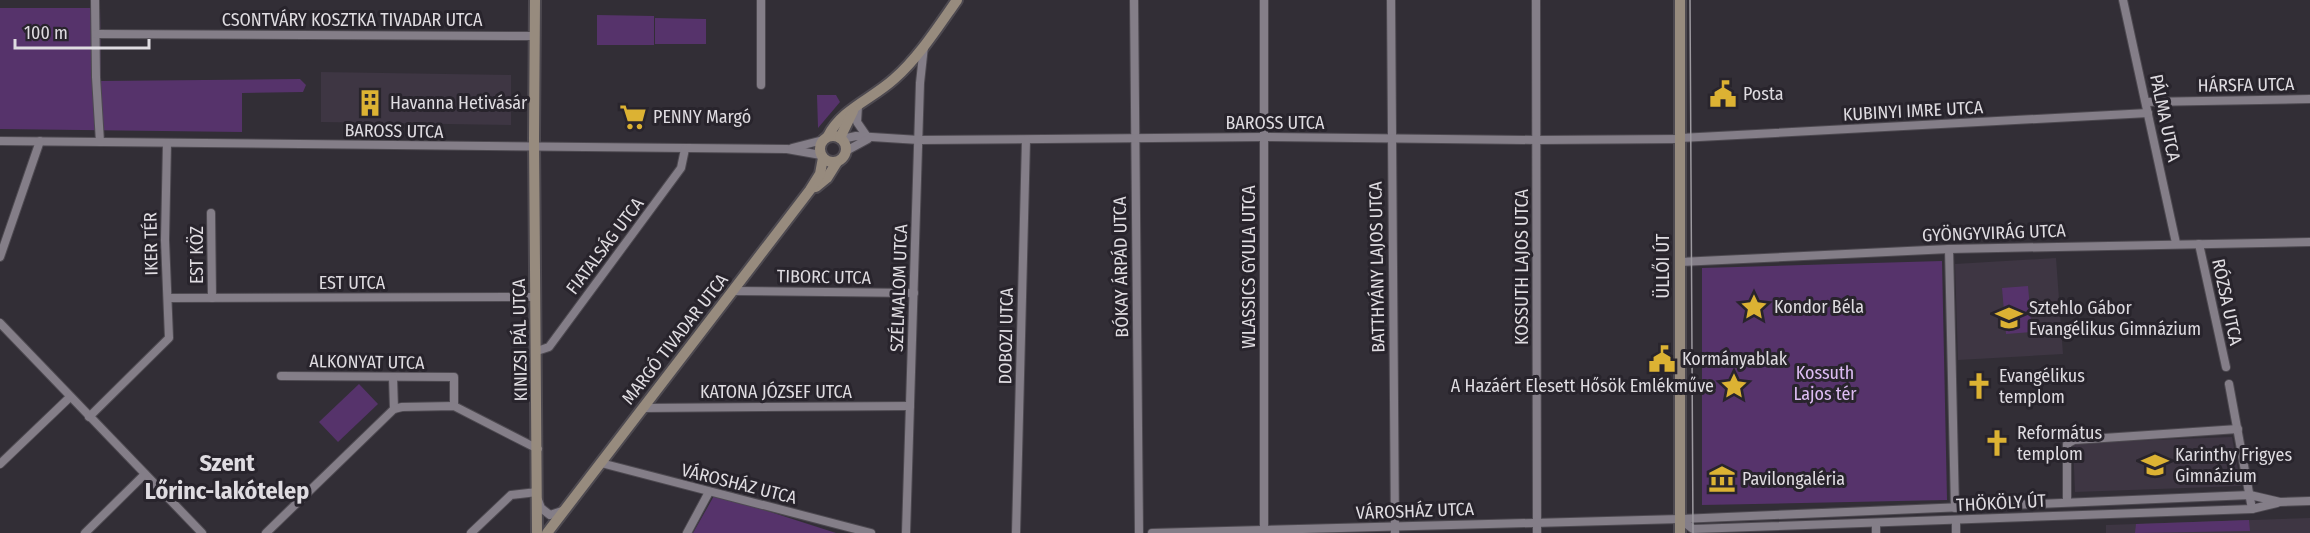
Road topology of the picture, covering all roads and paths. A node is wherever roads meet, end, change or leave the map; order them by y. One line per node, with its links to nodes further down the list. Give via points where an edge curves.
1 (95, 0): 11 (street)
2 (536, 0): 12 (street, KINIZSI PÁL UTCA)
3 (761, 0): 14 (street)
4 (957, 0): 13 (street)
5 (1134, 0): 27 (street, BÓKAY ÁRPÁD UTCA)
6 (1264, 0): 19 (street, WLASSICS GYULA UTCA)
7 (1391, 0): 24 (street, BATTHYÁNY LAJOS UTCA)
8 (1536, 0): 28 (street, KOSSUTH LAJOS UTCA)
9 (1680, 0): 22 (street, ÜLLŐI ÚT)
10 (2123, 0): 16 (street, PÁLMA UTCA)
11 (96, 34): 12 (street, CSONTVÁRY KOSZTKA TIVADAR UTCA); 31 (street)
12 (535, 36): 33 (street, KINIZSI PÁL UTCA)
13 (924, 44): 17 (street, via 894,79); 25 (street, SZÉLMALOM UTCA)
14 (761, 85)
15 (2310, 99): 16 (street, HÁRSFA UTCA)
16 (2146, 102): 18 (street, PÁLMA UTCA)
17 (859, 105): 20 (street, via 843,115); 21 (street, via 845,124); 23 (street, via 857,122)
18 (2148, 113): 22 (street, KUBINYI IMRE UTCA); 42 (street, PÁLMA UTCA)
19 (1264, 137): 24 (street, BAROSS UTCA); 27 (street, BAROSS UTCA); 85 (street, WLASSICS GYULA UTCA)
20 (825, 138): 21 (street); 35 (street, BAROSS UTCA); 37 (street, via 820,147)
21 (841, 138): 23 (street, BAROSS UTCA); 36 (street)
22 (1680, 138): 28 (street, BAROSS UTCA); 46 (street, ÜLLŐI ÚT)
23 (870, 139): 25 (street, BAROSS UTCA); 36 (street, BAROSS UTCA)
24 (1390, 139): 28 (street, BAROSS UTCA); 84 (street, BATTHYÁNY LAJOS UTCA)
25 (920, 140): 26 (street, BAROSS UTCA); 48 (street, SZÉLMALOM UTCA)
26 (1026, 140): 27 (street, BAROSS UTCA); 95 (street, DOBOZI UTCA)
27 (1135, 140): 96 (street, BÓKAY ÁRPÁD UTCA)
28 (1537, 140): 81 (street, KOSSUTH LAJOS UTCA)
29 (0, 141): 30 (street, BAROSS UTCA)
30 (40, 141): 31 (street, BAROSS UTCA); 45 (street)
31 (100, 142): 32 (street, BAROSS UTCA)
32 (167, 143): 33 (street, BAROSS UTCA); 50 (street, IKER TÉR)
33 (535, 147): 34 (street, BAROSS UTCA); 49 (street, KINIZSI PÁL UTCA)
34 (685, 149): 35 (street, BAROSS UTCA); 53 (street, FIATALSÁG UTCA, via 681,168 549,347)
35 (787, 149): 37 (street, BAROSS UTCA)
36 (846, 151): 38 (street)
37 (822, 157): 38 (street); 39 (street, MARGÓ TIVADAR UTCA, via 820,174)
38 (837, 162): 39 (street, MARGÓ TIVADAR UTCA, via 827,178)
39 (810, 190): 47 (street, MARGÓ TIVADAR UTCA)
40 (211, 213): 51 (street, EST KÖZ)
41 (2310, 242): 43 (street, GYÖNGYVIRÁG UTCA)
42 (2176, 243): 43 (street, GYÖNGYVIRÁG UTCA); 44 (street, GYÖNGYVIRÁG UTCA)
43 (2199, 244): 54 (street, RÓZSA UTCA)
44 (1949, 249): 46 (street, GYÖNGYVIRÁG UTCA); 76 (street)
45 (0, 257)
46 (1680, 262): 79 (street, ÜLLŐI ÚT)
47 (733, 291): 48 (street, TIBORC UTCA); 61 (street, MARGÓ TIVADAR UTCA)
48 (914, 293): 60 (street, SZÉLMALOM UTCA)
49 (536, 297): 51 (street, EST UTCA); 53 (street, KINIZSI PÁL UTCA)
50 (168, 298): 51 (street, EST UTCA); 63 (street, IKER TÉR, via 169,332 165,344)
51 (212, 298)
52 (0, 323): 58 (street)
53 (537, 351): 65 (street, KINIZSI PÁL UTCA)
54 (2226, 367)
55 (281, 376): 56 (street, ALKONYAT UTCA)
56 (393, 378): 59 (street, ALKONYAT UTCA, via 454,377); 62 (street)
57 (2229, 384): 64 (street)
58 (70, 397): 63 (street); 67 (street)
59 (454, 406): 62 (street); 65 (street)
60 (910, 406): 61 (street, KATONA JÓZSEF UTCA); 94 (street, SZÉLMALOM UTCA)
61 (643, 408): 66 (street, MARGÓ TIVADAR UTCA)
62 (394, 409): 88 (street)
63 (89, 417): 68 (street)
64 (2238, 429): 70 (street); 72 (street, via 2074,440 2067,444)
65 (538, 449): 71 (street, KINIZSI PÁL UTCA)
66 (601, 463): 69 (street, VÁROSHÁZ UTCA); 75 (street, MARGÓ TIVADAR UTCA)
67 (0, 464)
68 (145, 474): 86 (street); 87 (street)
69 (709, 492): 92 (street); 93 (street, VÁROSHÁZ UTCA)
70 (2250, 495): 72 (street, THÖKÖLY ÚT); 74 (street, THÖKÖLY ÚT); 77 (street)
71 (537, 496): 75 (street, via 541,508 550,515); 89 (street, via 511,495); 90 (street, KINIZSI PÁL UTCA)
72 (2067, 501): 76 (street, THÖKÖLY ÚT)
73 (2310, 501): 74 (street, THÖKÖLY ÚT)
74 (2280, 502): 77 (street, THÖKÖLY ÚT)
75 (566, 508): 91 (street, MARGÓ TIVADAR UTCA)
76 (1954, 508): 78 (street, THÖKÖLY ÚT)
77 (2252, 509): 80 (street, THÖKÖLY ÚT)
78 (1751, 516): 79 (street, THÖKÖLY ÚT); 83 (street)
79 (1680, 519): 81 (street, VÁROSHÁZ UTCA); 83 (street, THÖKÖLY ÚT, via 1693,529); 99 (street, ÜLLŐI ÚT)
80 (1956, 521): 82 (street, THÖKÖLY ÚT); 101 (street)
81 (1538, 522): 84 (street, VÁROSHÁZ UTCA); 98 (street, KOSSUTH LAJOS UTCA)
82 (1876, 524): 83 (street, THÖKÖLY ÚT); 100 (street)
83 (1752, 527)
84 (1395, 530): 85 (street, VÁROSHÁZ UTCA)
85 (1264, 531): 97 (street, VÁROSHÁZ UTCA)
86 (85, 533)
87 (202, 533)
88 (266, 533)
89 (471, 533)
90 (537, 533)
91 (547, 533)
92 (687, 533)
93 (871, 533)
94 (906, 533)
95 (1016, 533)
96 (1139, 533)
97 (1152, 533)
98 (1538, 533)
99 (1680, 533)
100 (1876, 533)
101 (1956, 533)

